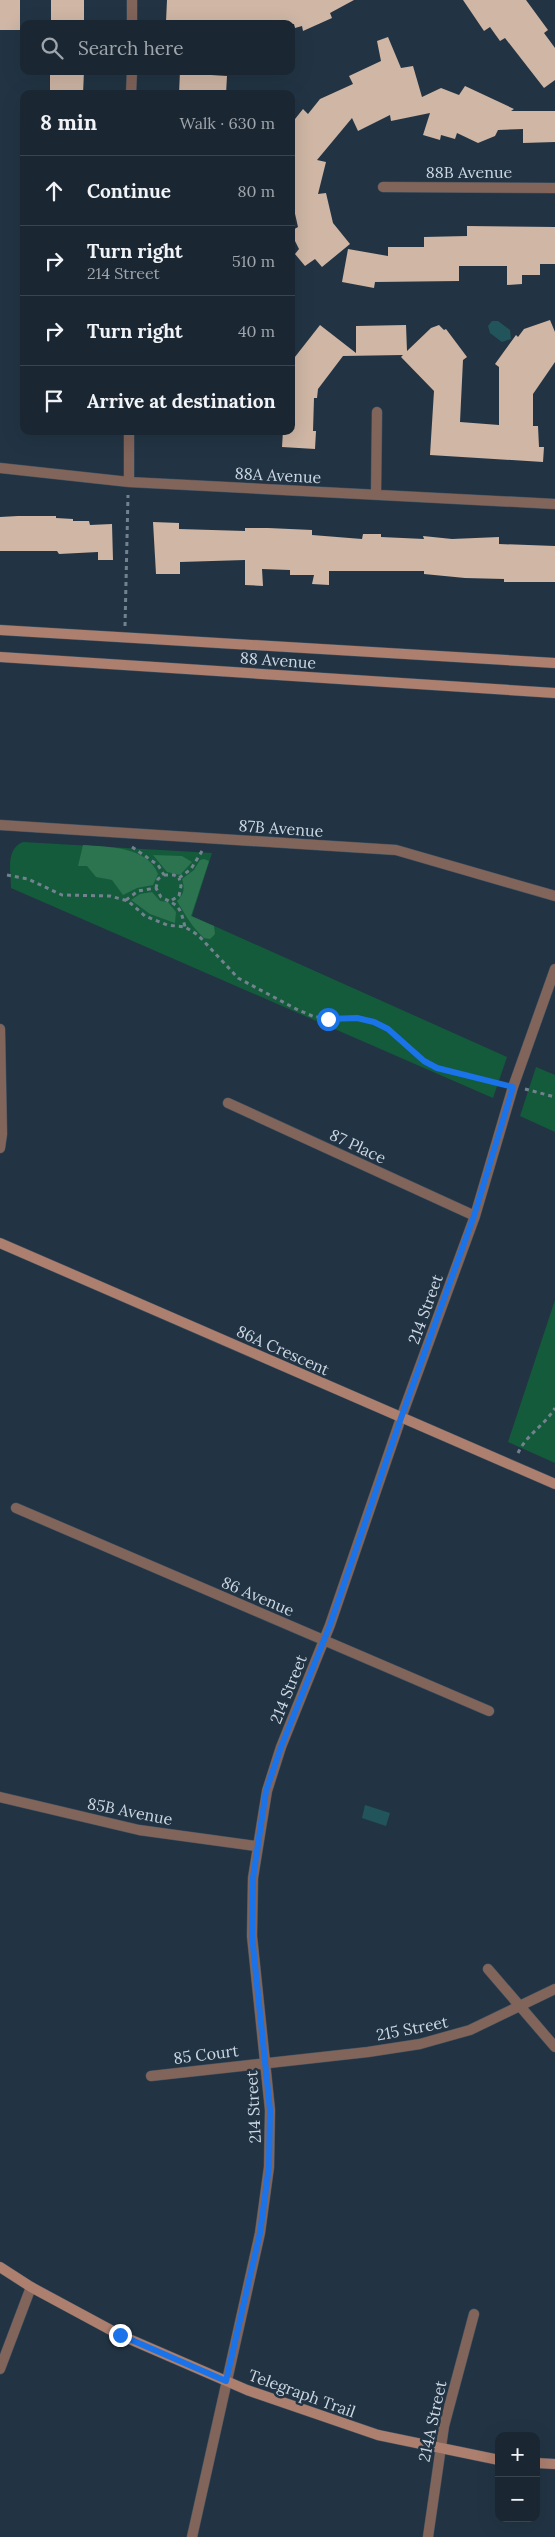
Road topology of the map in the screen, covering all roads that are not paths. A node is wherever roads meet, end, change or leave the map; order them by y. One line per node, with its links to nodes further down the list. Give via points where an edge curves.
1 (132, 0): 2 (street)
2 (132, 20)
3 (132, 75): 4 (street)
4 (131, 90)
5 (383, 187): 6 (street, 88B Avenue)
6 (555, 188)
7 (378, 412): 11 (street)
8 (130, 435): 10 (street)
9 (0, 468): 10 (street, 88A Avenue)
10 (129, 482): 11 (street, 88A Avenue)
11 (376, 495): 12 (street, 88A Avenue)
12 (555, 504)
13 (0, 630): 15 (street, 88 Avenue)
14 (0, 657): 16 (street, 88 Avenue)
15 (555, 663)
16 (555, 693)
17 (0, 825): 18 (street, 87B Avenue, via 396,850)
18 (555, 896)
19 (555, 969): 23 (street, 214 Street, via 513,1087)
20 (0, 1029): 22 (street)
21 (228, 1103): 23 (street, 87 Place)
22 (0, 1148)
23 (474, 1216): 25 (street, 214 Street)
24 (0, 1243): 25 (street, 86A Crescent)
25 (401, 1418): 26 (street, 86A Crescent); 28 (street, 214 Street)
26 (555, 1484)
27 (16, 1508): 28 (street, 86 Avenue)
28 (324, 1641): 29 (street, 86 Avenue); 31 (street, 214 Street, via 274,1765)
29 (489, 1711)
30 (0, 1797): 31 (street, 85B Avenue, via 139,1830)
31 (256, 1846): 36 (street, 214 Street, via 252,1886 253,1957)
32 (488, 1969): 34 (street)
33 (555, 1989): 34 (street, 215 Street)
34 (520, 2008): 35 (street); 36 (street, 215 Street, via 470,2030 420,2044)
35 (555, 2047)
36 (265, 2062): 37 (street, 85 Court); 42 (street, 214 Street, via 271,2128 267,2185 260,2233)
37 (151, 2076)
38 (0, 2267): 39 (street, Telegraph Trail)
39 (31, 2287): 41 (street); 42 (street, Telegraph Trail, via 120,2335)
40 (474, 2314): 43 (street, 214A Street)
41 (0, 2369)
42 (226, 2381): 43 (street, Telegraph Trail, via 378,2435); 47 (street, 214 Street)
43 (440, 2448): 44 (street, Telegraph Trail); 48 (street, 214A Street)
44 (495, 2459)
45 (540, 2463): 46 (street)
46 (555, 2464)
47 (192, 2537)
48 (428, 2537)

